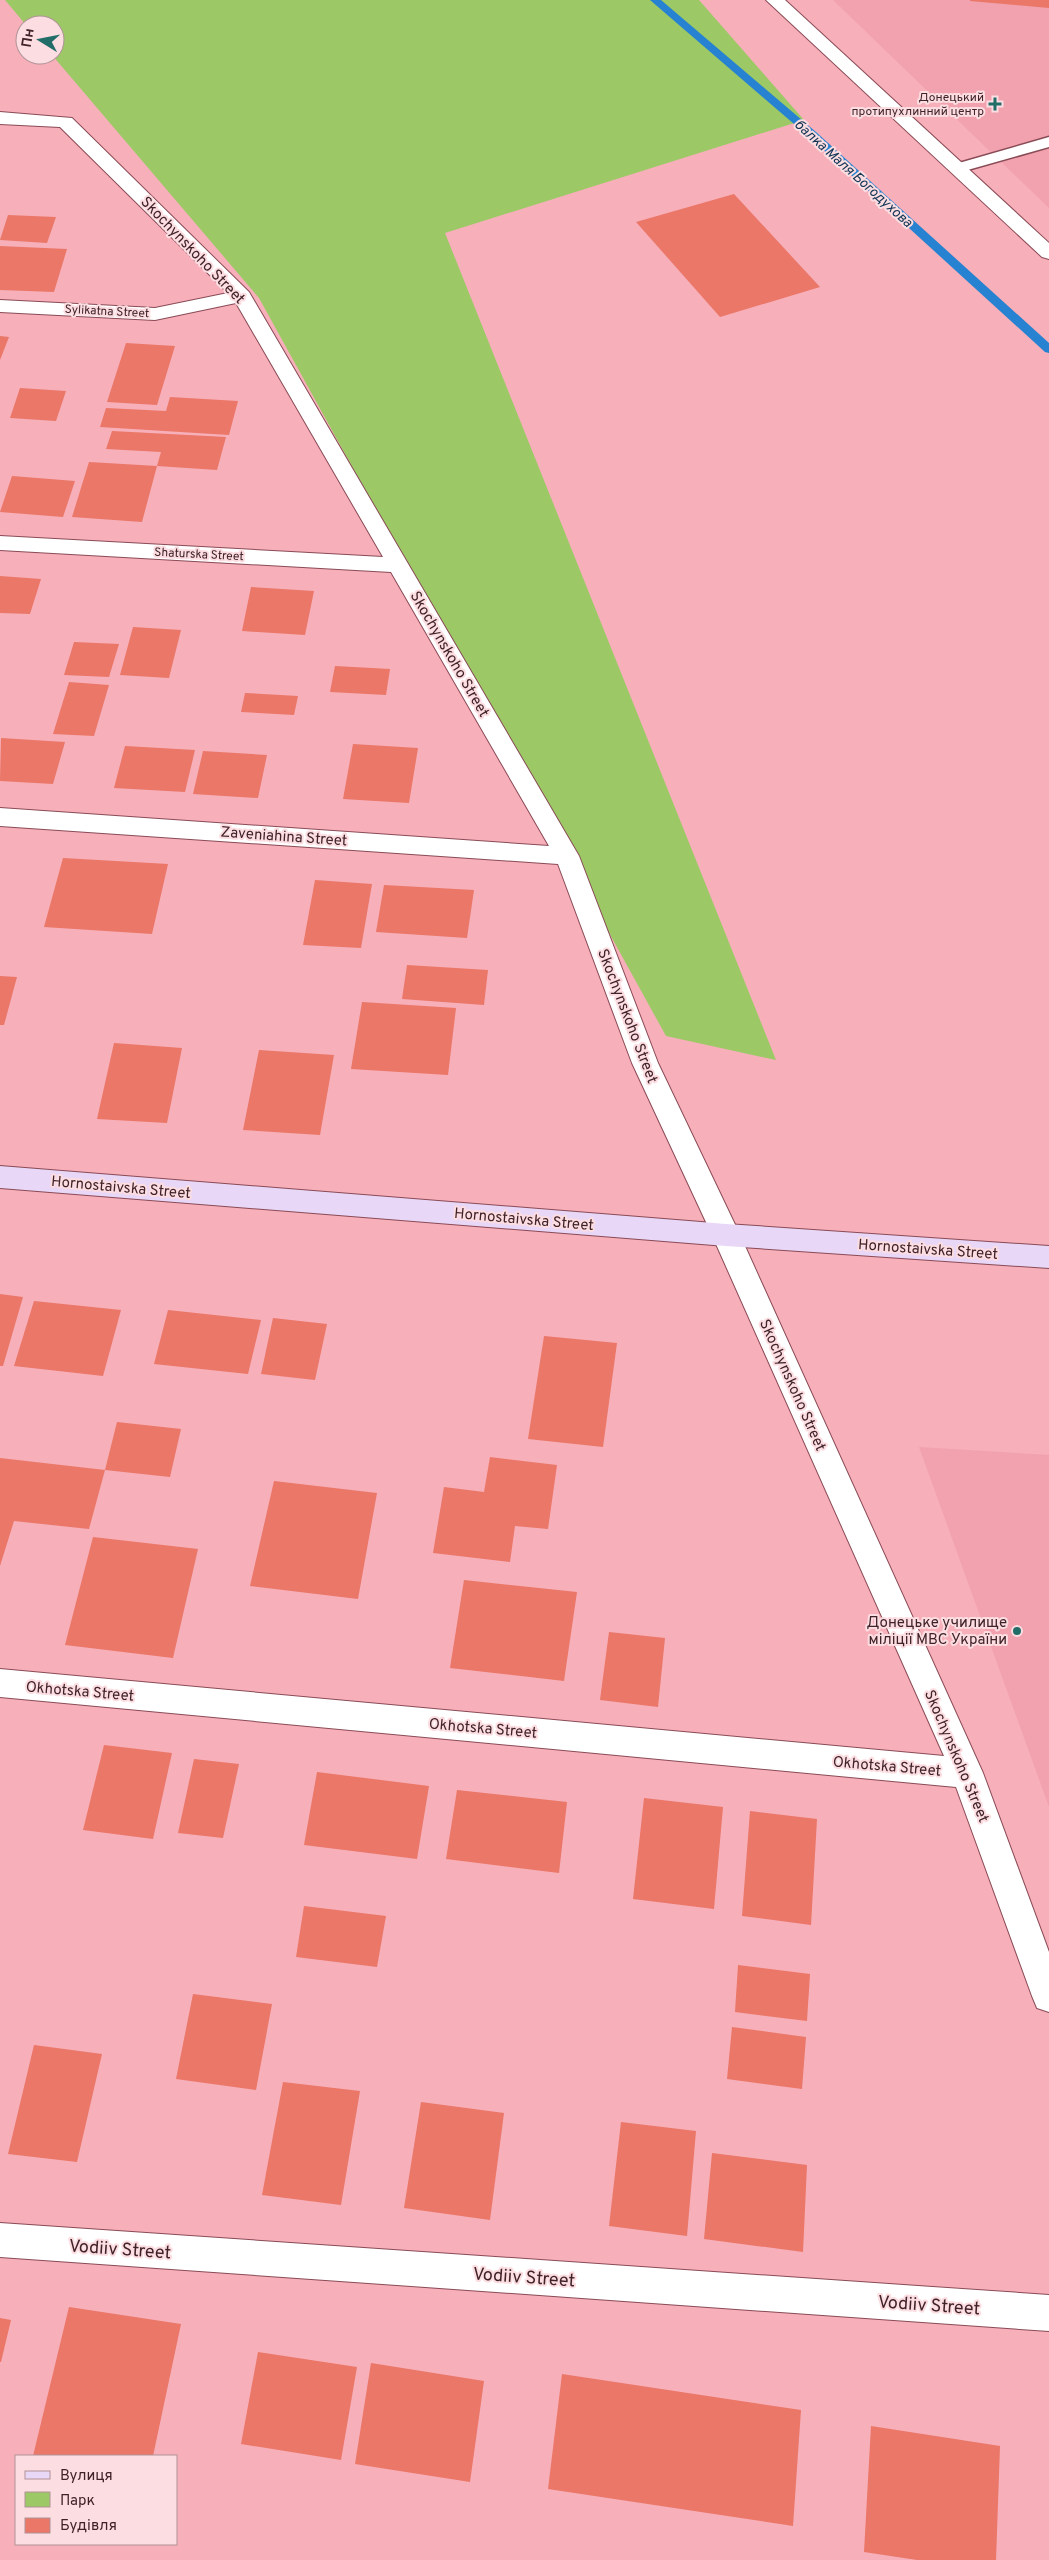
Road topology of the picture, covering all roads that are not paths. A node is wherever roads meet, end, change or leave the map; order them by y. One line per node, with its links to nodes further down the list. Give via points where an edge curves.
1 (775, 0): 4 (street)
2 (0, 118): 6 (street, Skochynskoho Street, via 65,122)
3 (1049, 142): 4 (lane)
4 (957, 168): 5 (street)
5 (1049, 253)
6 (242, 296): 7 (street, Sylikatna Street, via 155,314); 9 (street, Skochynskoho Street)
7 (0, 306)
8 (0, 543): 9 (street, Shaturska Street)
9 (398, 565): 11 (street, Skochynskoho Street)
10 (0, 817): 11 (street, Zaveniahina Street)
11 (567, 856): 13 (street, Skochynskoho Street, via 645,1063)
12 (0, 1177): 13 (main road, Hornostaivska Street)
13 (726, 1236): 14 (main road, Hornostaivska Street); 16 (street, Skochynskoho Street)
14 (1049, 1258)
15 (0, 1683): 16 (street, Okhotska Street)
16 (967, 1773): 17 (street, Skochynskoho Street)
17 (1049, 1996)
18 (0, 2240): 19 (street, Vodiiv Street)
19 (1049, 2313)

